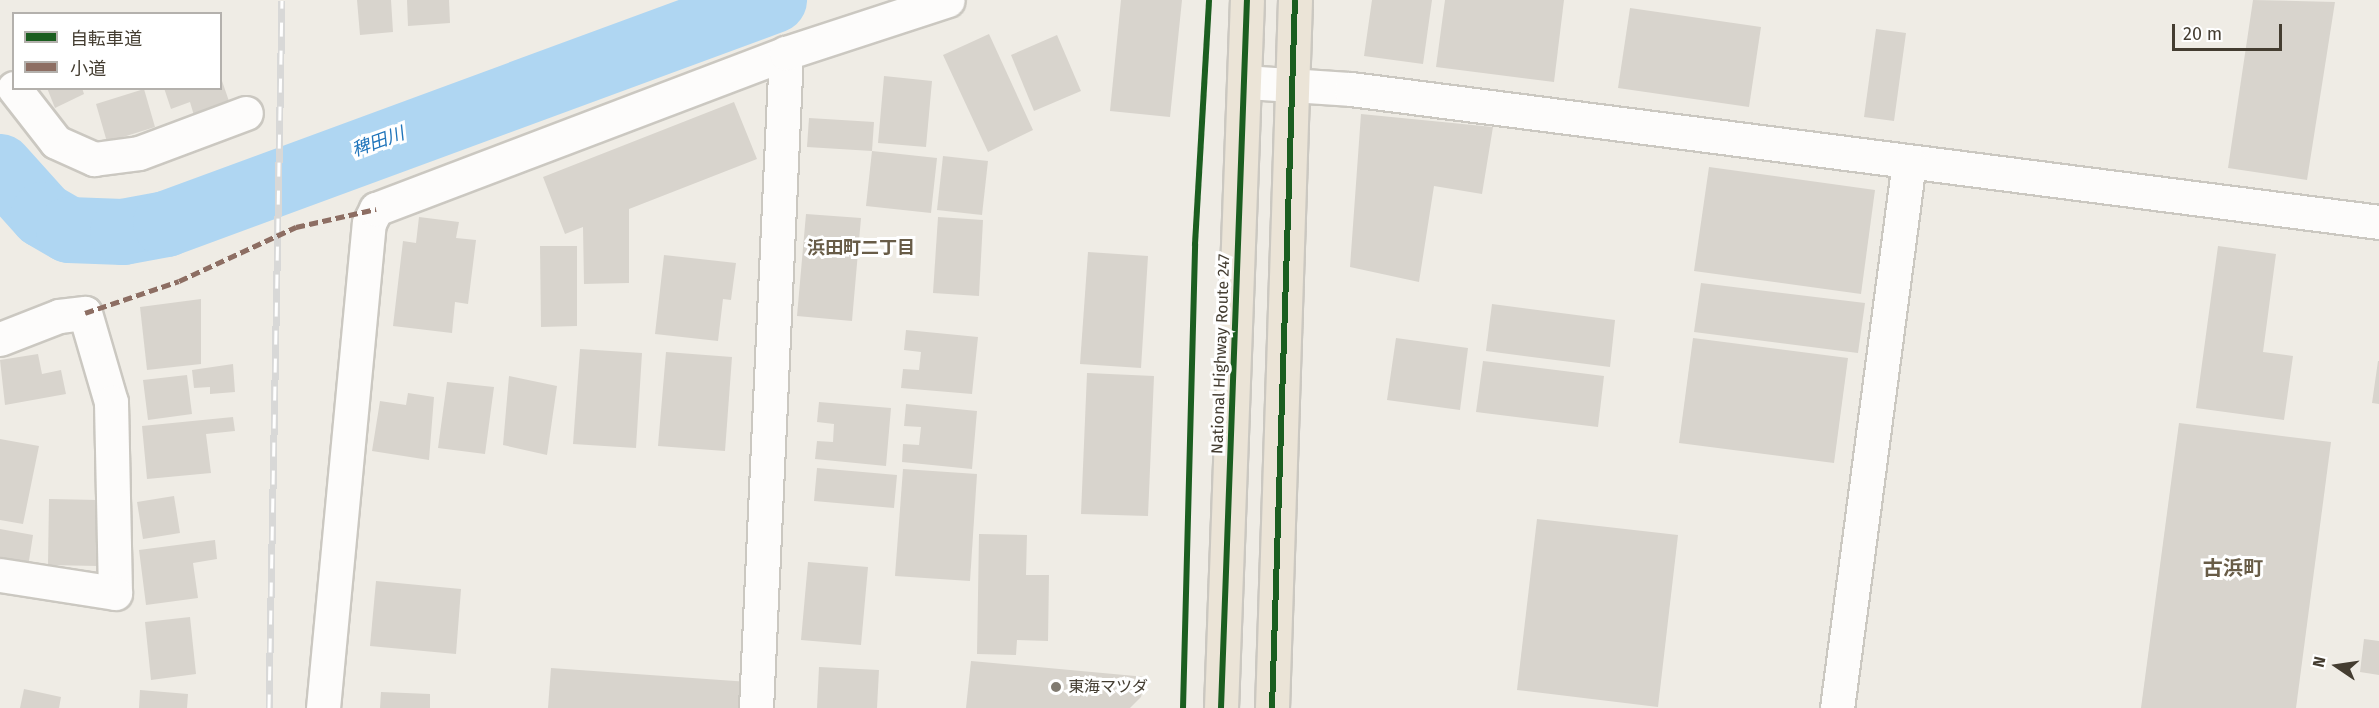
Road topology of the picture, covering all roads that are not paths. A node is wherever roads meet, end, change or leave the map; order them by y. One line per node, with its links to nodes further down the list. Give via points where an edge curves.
1 (948, 0): 4 (street)
2 (1247, 0): 6 (highway, National Highway Route 247)
3 (1295, 0): 7 (highway)
4 (786, 53): 15 (street, via 376,208 369,223); 16 (street)
5 (0, 67): 8 (street)
6 (1245, 82): 7 (street); 17 (highway, National Highway Route 247)
7 (1292, 82): 11 (street); 18 (highway)
8 (12, 85)
9 (16, 90): 10 (street, via 56,142 94,159 139,153)
10 (246, 113)
11 (1909, 162): 12 (street); 19 (street)
12 (2379, 222)
13 (0, 339): 14 (street, via 59,316 85,313 111,402 115,593)
14 (0, 575)
15 (323, 708)
16 (756, 708)
17 (1221, 708)
18 (1272, 708)
19 (1837, 708)

